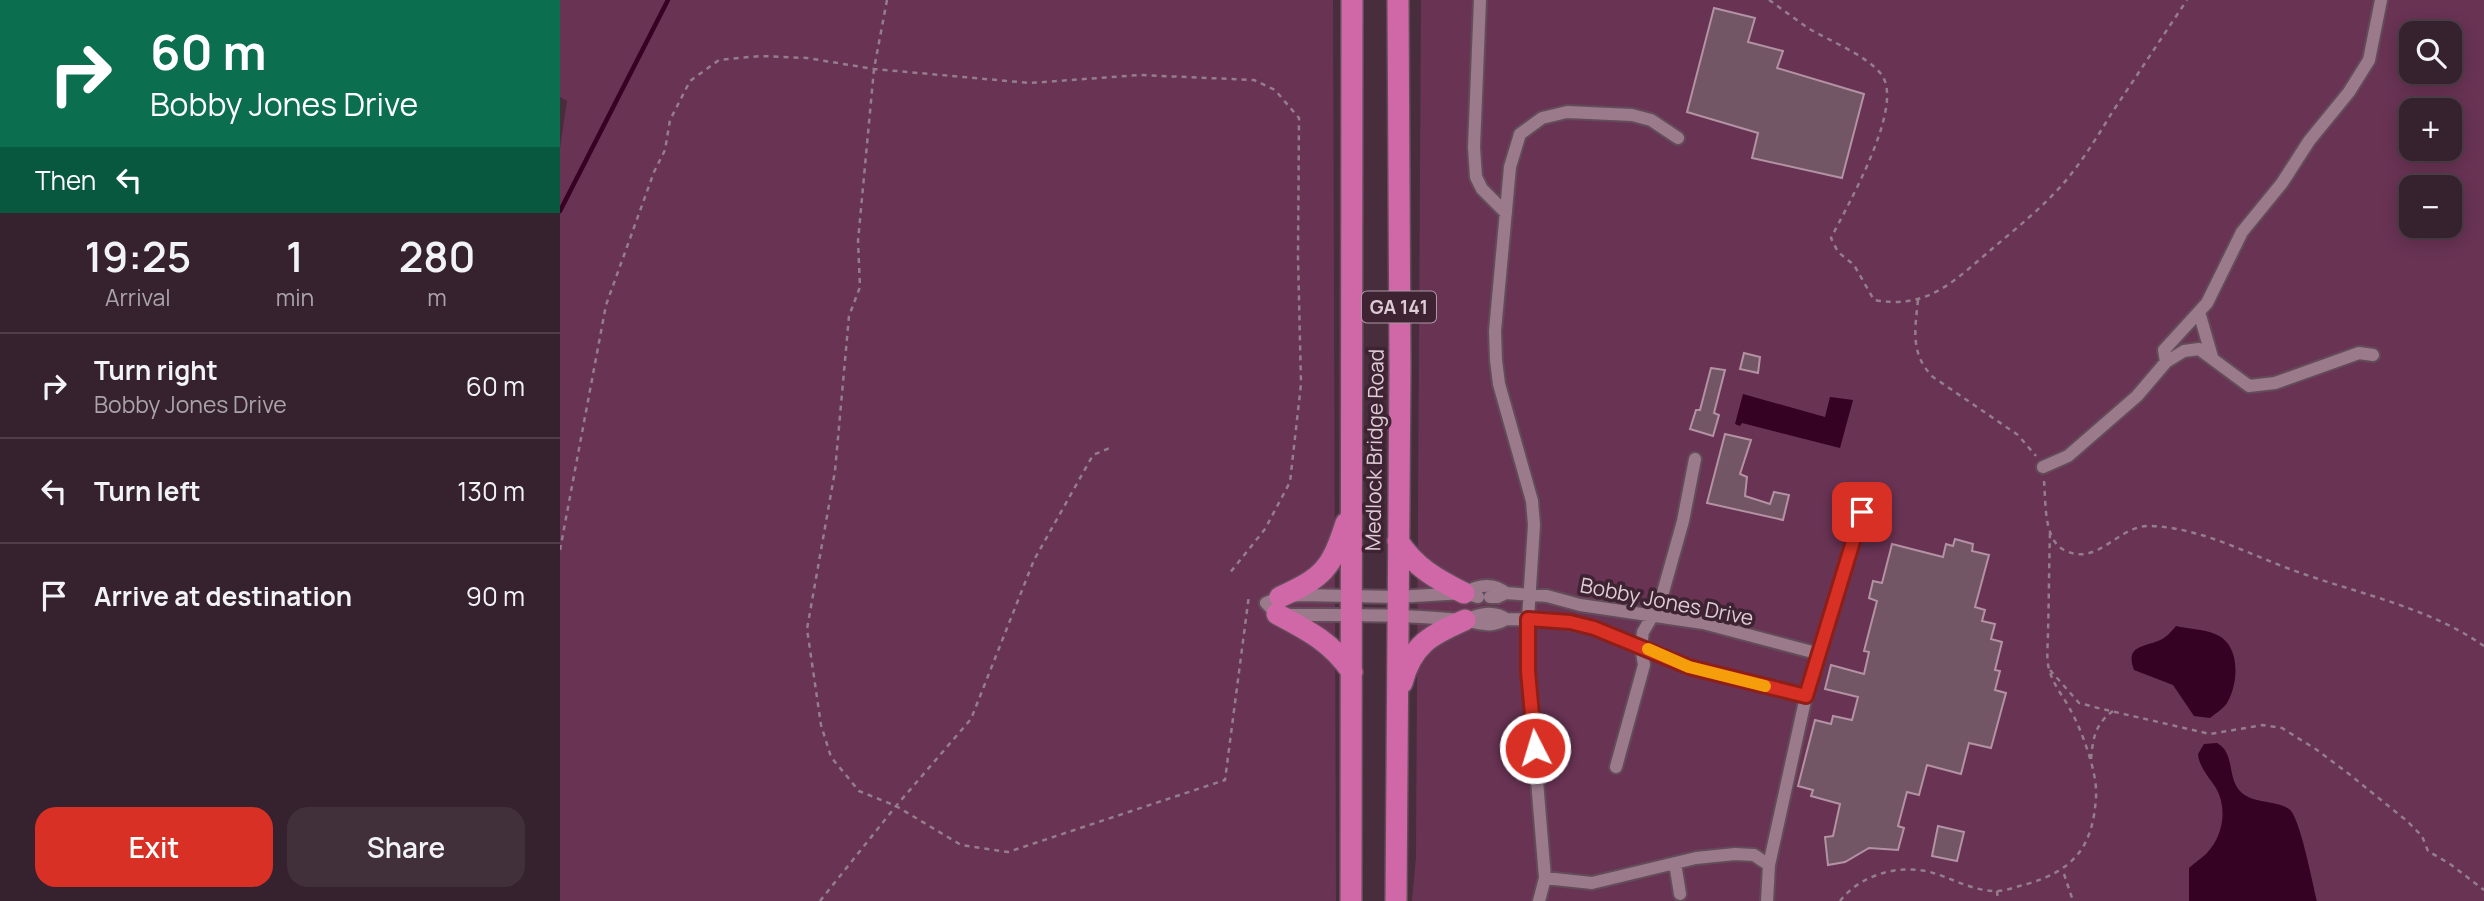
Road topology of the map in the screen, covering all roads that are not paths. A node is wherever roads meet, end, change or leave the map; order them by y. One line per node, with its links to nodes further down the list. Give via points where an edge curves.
1 (1352, 0): 13 (highway, Medlock Bridge Road / GA 141)
2 (1398, 0): 15 (highway, Medlock Bridge Road / GA 141)
3 (1480, 0): 6 (lane, via 1476,177 1488,197)
4 (2381, 0): 7 (lane, via 2369,60 2283,183 2242,232)
5 (1678, 138): 6 (lane, via 1632,114 1567,112 1542,118 1520,134 1510,167)
6 (1506, 213): 17 (lane, via 1494,331 1499,384 1532,501)
7 (2199, 312): 9 (lane); 10 (lane, via 2164,350)
8 (2373, 355): 9 (lane, via 2359,354 2275,383 2249,386)
9 (2211, 357): 10 (lane, via 2191,349)
10 (2166, 362): 12 (lane, via 2137,396 2078,448)
11 (1695, 459): 22 (lane, via 1683,521)
12 (2043, 467)
13 (1352, 505): 19 (highway, Medlock Bridge Road / GA 141); 20 (highway, via 1331,563)
14 (1862, 512): 26 (lane)
15 (1398, 541): 18 (highway, via 1431,577); 21 (highway, Medlock Bridge Road / GA 141)
16 (1506, 593): 17 (lane, Bobby Jones Drive); 18 (lane, Bobby Jones Drive); 18 (lane, Bobby Jones Drive, via 1497,586 1476,586)
17 (1530, 594): 22 (lane, Bobby Jones Drive); 23 (lane)
18 (1477, 596): 21 (lane, Bobby Jones Drive); 24 (lane)
19 (1352, 605): 20 (lane, Bobby Jones Drive); 20 (lane, Bobby Jones Drive); 21 (lane, Bobby Jones Drive); 21 (lane, Bobby Jones Drive); 27 (highway, Medlock Bridge Road / GA 141)
20 (1279, 606): 27 (highway, via 1340,654)
21 (1397, 606): 24 (lane, Bobby Jones Drive); 29 (highway, Medlock Bridge Road / GA 141)
22 (1652, 617): 25 (lane); 26 (lane, Bobby Jones Drive, via 1703,624)
23 (1528, 619): 24 (lane, Bobby Jones Drive, via 1479,614); 25 (lane, Bobby Jones Drive, via 1582,625); 33 (lane)
24 (1465, 620): 29 (highway, via 1420,645 1404,676)
25 (1641, 646): 28 (lane, Bobby Jones Drive, via 1689,667); 30 (lane, via 1644,665)
26 (1820, 654): 28 (lane)
27 (1352, 672): 36 (highway, Medlock Bridge Road / GA 141)
28 (1806, 696): 32 (lane)
29 (1398, 702): 35 (highway, Medlock Bridge Road / GA 141)
30 (1616, 767)
31 (1675, 863): 32 (lane, via 1735,854 1754,855); 33 (lane, via 1592,883); 34 (lane)
32 (1769, 865): 38 (lane)
33 (1545, 878): 37 (lane)
34 (1680, 894)
35 (1397, 898)
36 (1351, 901)
37 (1539, 901)
38 (1767, 901)

